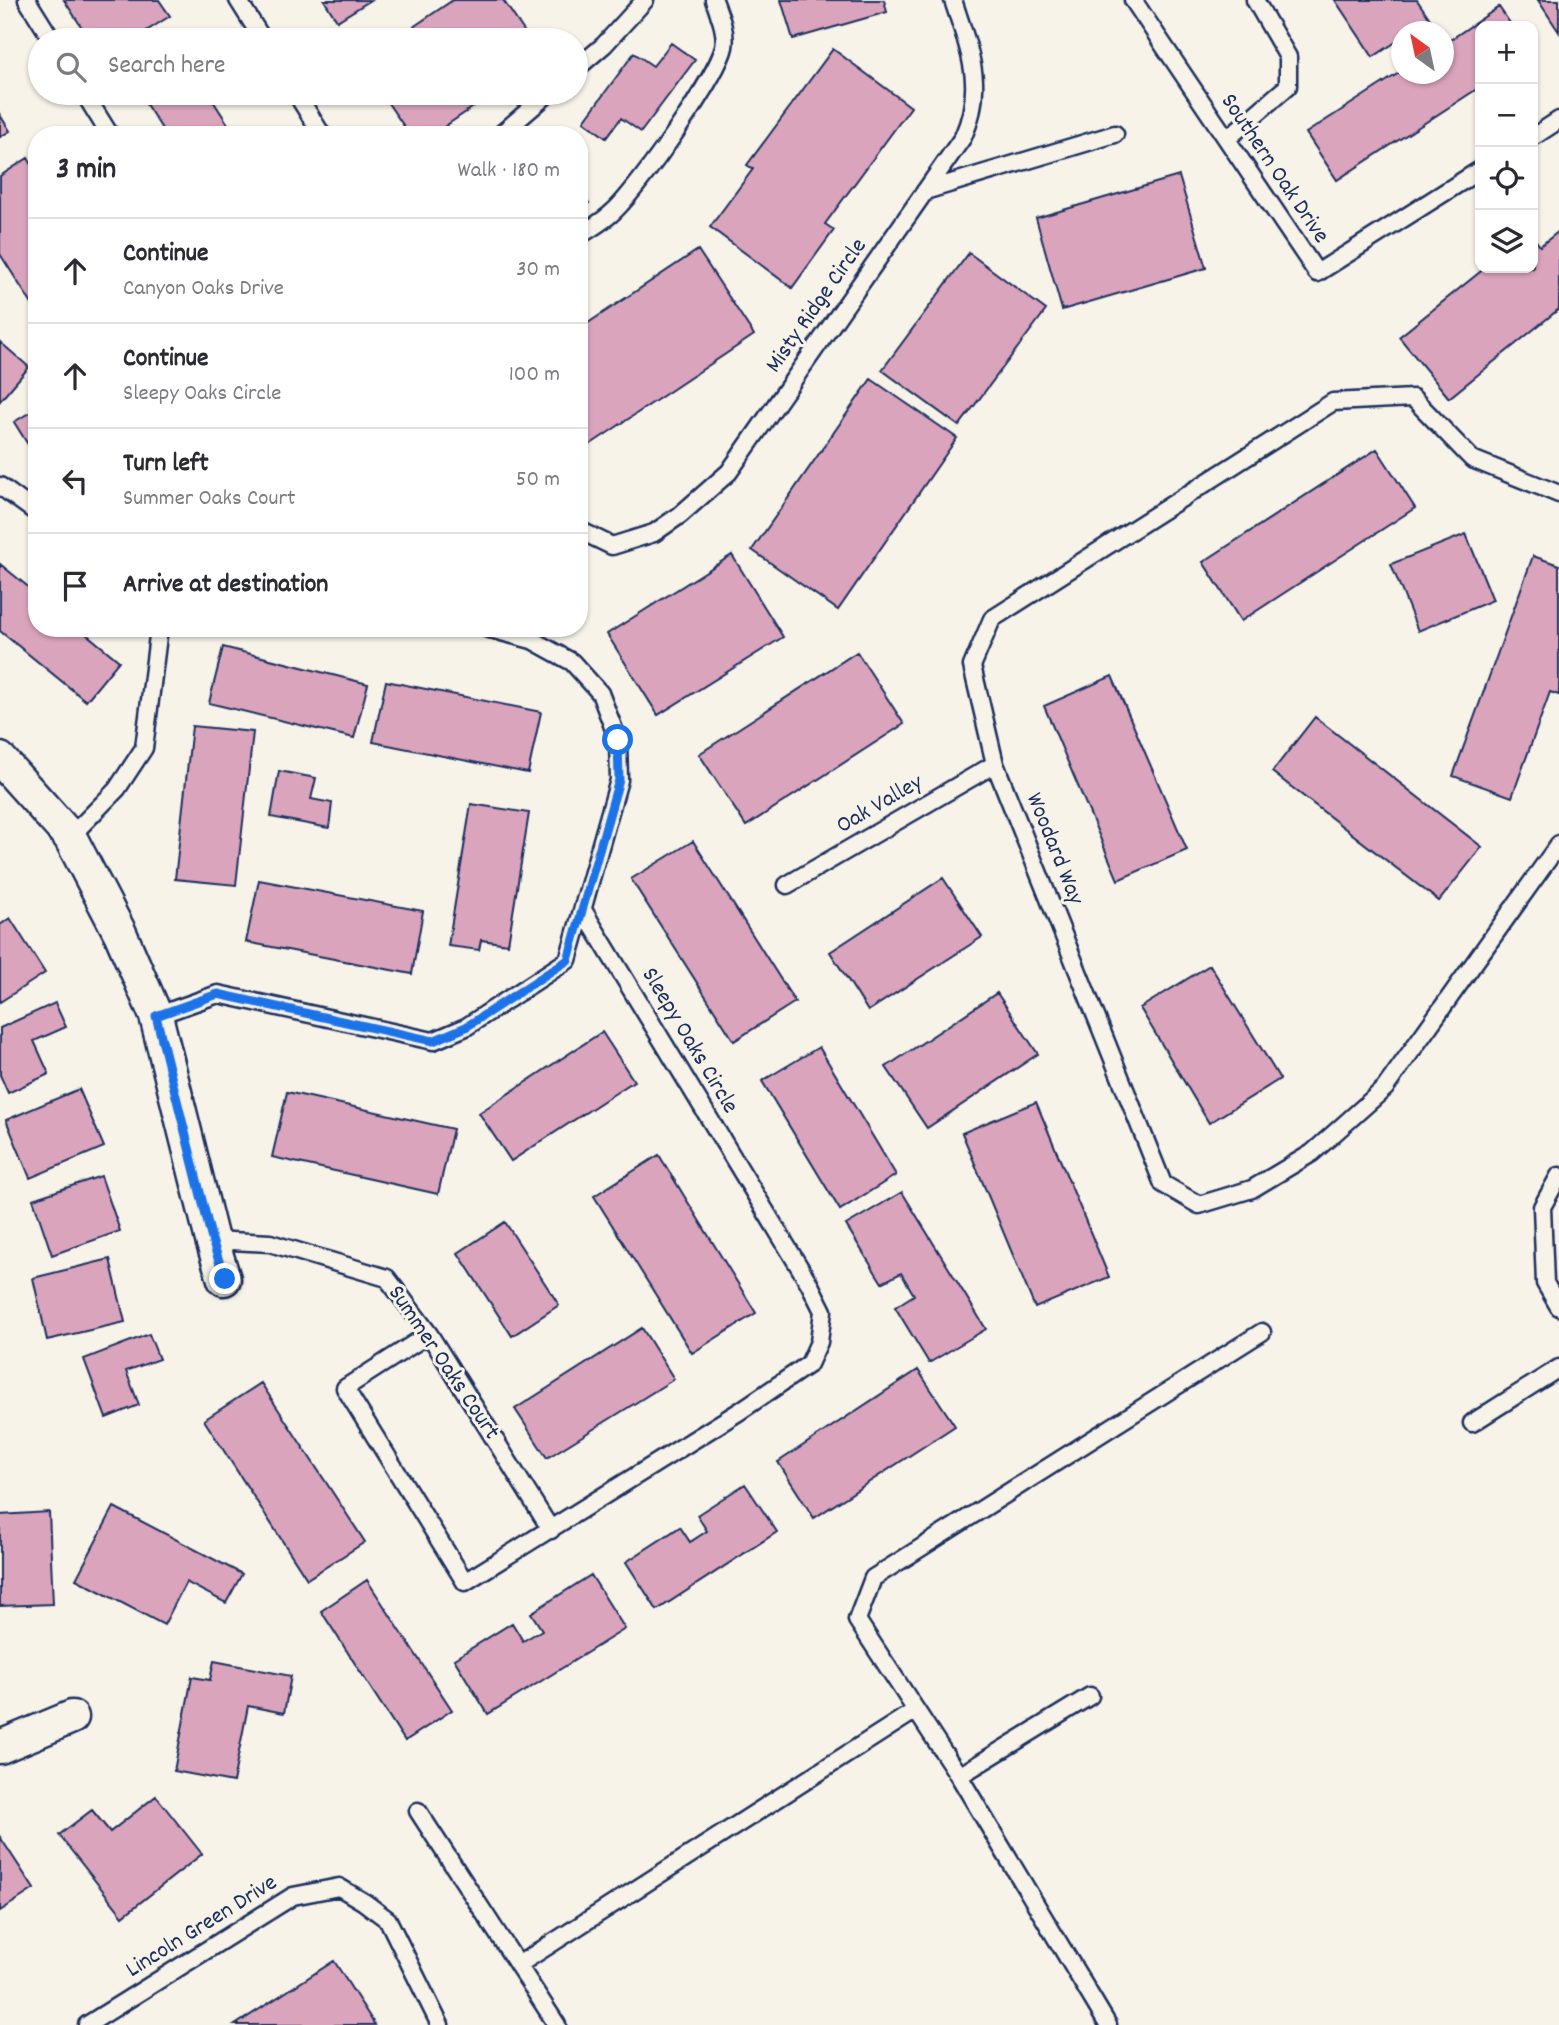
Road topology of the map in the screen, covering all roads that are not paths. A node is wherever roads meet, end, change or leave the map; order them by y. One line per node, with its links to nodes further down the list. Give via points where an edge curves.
1 (27, 0): 8 (lane)
2 (238, 0): 9 (lane)
3 (645, 0): 10 (lane)
4 (715, 0): 23 (lane, via 724,47 707,82 639,182 614,212)
5 (953, 0): 22 (lane, Misty Ridge Circle, via 972,61 976,94 963,136)
6 (1133, 0): 20 (lane, Southern Oak Drive)
7 (1255, 0): 20 (lane, via 1288,57 1288,86)
8 (44, 28)
9 (256, 28)
10 (588, 59)
11 (91, 105): 15 (lane)
12 (303, 105): 16 (lane)
13 (534, 105): 17 (lane)
14 (1559, 120): 19 (lane)
15 (104, 126)
16 (316, 126)
17 (510, 126)
18 (1115, 134): 22 (lane)
19 (1538, 134)
20 (1227, 139): 21 (lane, Southern Oak Drive, via 1317,273)
21 (1475, 173)
22 (925, 191): 27 (lane, Misty Ridge Circle, via 729,472 654,533 612,546)
23 (588, 230)
24 (0, 486): 26 (lane)
25 (1559, 494): 31 (lane, Woodard Way, via 1472,459 1413,398 1333,402 992,619 972,666)
26 (28, 506)
27 (588, 534)
28 (158, 637): 32 (lane, via 144,748 117,789)
29 (520, 637): 35 (lane, via 572,662 600,693 618,740 619,780)
30 (0, 759): 32 (street)
31 (995, 764): 33 (lane, Woodard Way, via 1163,1184 1199,1205 1252,1189 1312,1153 1385,1088); 34 (lane, Oak Valley)
32 (70, 837): 36 (street)
33 (1559, 844)
34 (787, 885)
35 (583, 910): 36 (lane, via 568,960 466,1027 433,1041 218,994); 46 (lane, Sleepy Oaks Circle, via 823,1311 819,1342 809,1364)
36 (156, 1016): 38 (street)
37 (1559, 1176): 40 (lane, via 1542,1207)
38 (212, 1240): 39 (street); 43 (lane, Summer Oaks Court, via 270,1243 387,1278)
39 (225, 1279)
40 (1552, 1279): 41 (lane)
41 (1559, 1307)
42 (1262, 1332): 48 (lane, via 873,1578 857,1620)
43 (429, 1334): 46 (lane, Summer Oaks Court); 46 (lane, Sleepy Oaks Circle, via 345,1388 458,1571 465,1582)
44 (1559, 1368): 45 (lane)
45 (1472, 1423)
46 (551, 1530)
47 (1090, 1696): 51 (lane)
48 (916, 1710): 51 (lane); 53 (lane)
49 (72, 1717): 50 (street)
50 (0, 1747)
51 (960, 1776): 57 (lane)
52 (418, 1811): 53 (lane)
53 (518, 1965): 56 (lane)
54 (87, 2025): 55 (lane, Lincoln Green Drive, via 293,1896 338,1888 388,1920)
55 (440, 2025)
56 (557, 2025)
57 (1108, 2025)

